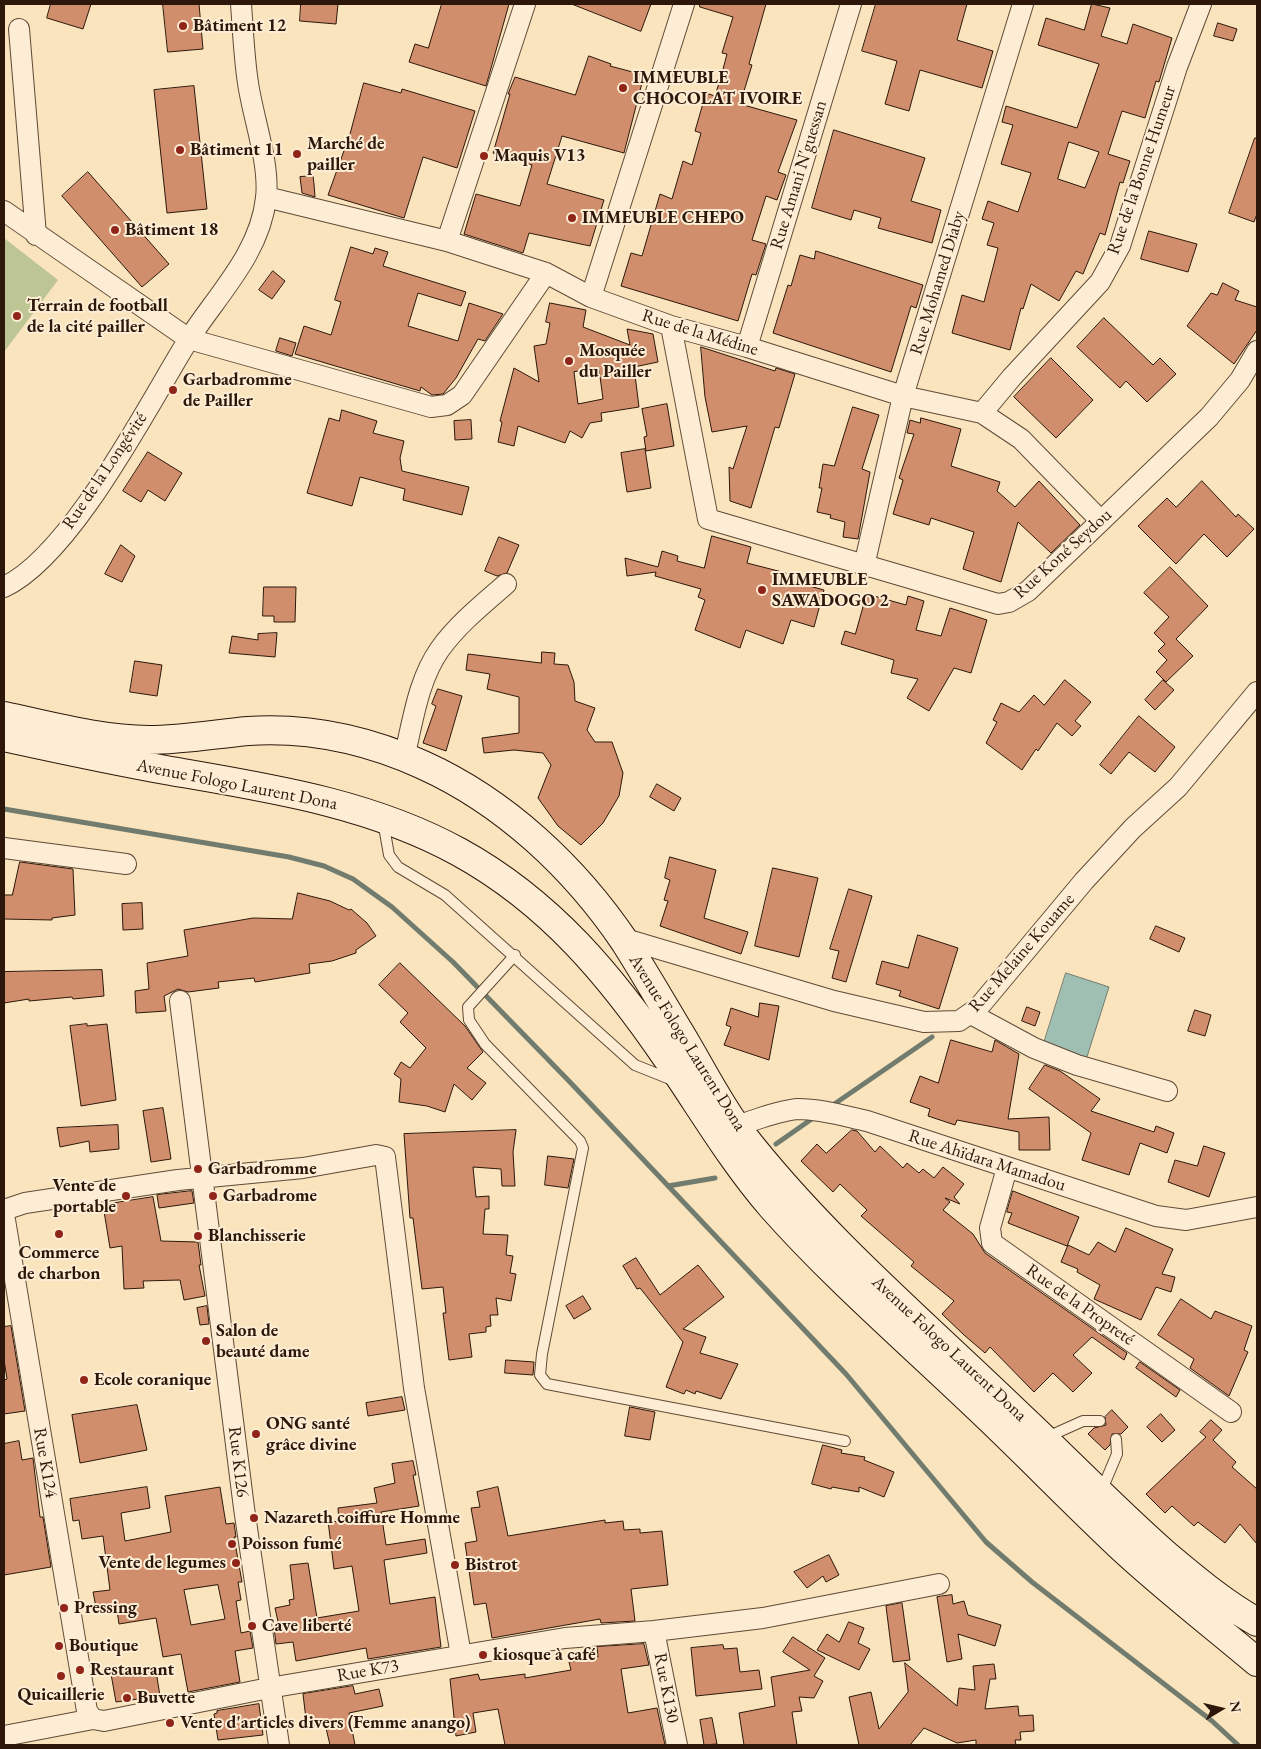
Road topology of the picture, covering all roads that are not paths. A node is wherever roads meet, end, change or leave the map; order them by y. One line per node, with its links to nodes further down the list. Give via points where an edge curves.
1 (241, 4): 8 (street, Rue de la Longévité, via 248,82 264,166)
2 (525, 4): 11 (street)
3 (684, 4): 13 (street)
4 (851, 4): 16 (street, Rue Amani N'guessan)
5 (1023, 4): 18 (street, Rue Mohamed Diaby)
6 (1194, 5): 19 (street, Rue de la Bonne Humeur, via 1120,246 1100,282)
7 (19, 29): 10 (street)
8 (266, 197): 11 (street, Rue de la Médine); 15 (street, Rue de la Longévité, via 258,230 246,254 223,293)
9 (4, 212): 10 (street)
10 (36, 235): 15 (street)
11 (447, 241): 12 (street, Rue de la Médine)
12 (546, 273): 13 (street, Rue de la Médine); 15 (street, via 462,395 447,406 431,407 405,401)
13 (591, 297): 14 (street, Rue de la Médine)
14 (670, 326): 16 (street, Rue de la Médine); 21 (street, Rue Koné Seydou, via 708,519)
15 (189, 339): 23 (street, Rue de la Longévité, via 98,488 69,527 42,559)
16 (747, 347): 18 (street, Rue de la Médine)
17 (1257, 351): 20 (street, Rue Koné Seydou, via 1240,380 1209,417)
18 (903, 396): 19 (street, Rue de la Médine); 21 (street, Rue Mohamed Diaby)
19 (982, 413): 20 (street, Rue de la Médine, via 1021,439)
20 (1102, 522): 21 (street, Rue Koné Seydou, via 1028,591 1009,602 998,604)
21 (864, 566)
22 (506, 584): 27 (street, via 461,624 440,649 418,696)
23 (4, 587)
24 (1257, 692): 34 (street, Rue Melaine Kouame, via 1178,787 1133,828 1084,881)
25 (4, 716): 27 (main road, Avenue Fologo Laurent Dona, via 130,739 178,739 249,731 314,733 376,746)
26 (4, 737): 28 (main road, Avenue Fologo Laurent Dona, via 300,794)
27 (404, 758): 31 (main road, Avenue Fologo Laurent Dona, via 426,766 514,819 586,891)
28 (383, 820): 32 (lane, via 389,854 398,867 445,894); 35 (main road, Avenue Fologo Laurent Dona, via 460,852 544,910 586,952)
29 (4, 848): 30 (street)
30 (126, 864)
31 (622, 938): 34 (street, Rue Melaine Kouame, via 834,1000 924,1022 951,1022); 37 (main road, Avenue Fologo Laurent Dona)
32 (515, 955): 35 (lane, via 635,1065); 47 (lane, via 468,1007 468,1020 485,1044 580,1141 583,1148 542,1354 540,1375 543,1380 547,1384)
33 (180, 1001): 39 (street, Rue K126)
34 (971, 1014): 36 (street, via 1034,1048 1077,1065)
35 (684, 1084): 37 (main road, Avenue Fologo Laurent Dona)
36 (1167, 1091)
37 (727, 1131): 38 (street, Rue Ahïdara Mamadou, via 797,1109 823,1112 866,1121); 45 (main road, Avenue Fologo Laurent Dona, via 842,1248); 53 (main road, Avenue Fologo Laurent Dona, via 744,1174 825,1265 1125,1550)
38 (1007, 1168): 40 (street, Rue Ahïdara Mamadou, via 1156,1216 1186,1220); 43 (street, Rue de la Propreté, via 990,1228 992,1243)
39 (201, 1178): 41 (street, via 25,1204); 52 (street, via 303,1168 376,1155 385,1157 414,1388); 54 (street, Rue K126)
40 (1257, 1207)
41 (4, 1210)
42 (4, 1214): 55 (street, Rue K124)
43 (1231, 1412)
44 (1100, 1422): 45 (lane, via 1083,1420)
45 (1044, 1438): 48 (main road, Avenue Fologo Laurent Dona)
46 (1116, 1439): 48 (lane, via 1117,1454)
47 (845, 1442)
48 (1100, 1493): 50 (main road, Avenue Fologo Laurent Dona, via 1211,1593)
49 (939, 1584): 51 (street, Rue K73, via 763,1618)
50 (1257, 1622)
51 (654, 1631): 52 (street, Rue K73, via 565,1638); 58 (street, Rue K130)
52 (461, 1655): 54 (street, Rue K73)
53 (1257, 1662)
54 (269, 1688): 55 (street, Rue K73, via 104,1721); 57 (street, Rue K126)
55 (90, 1715): 56 (street, Rue K73)
56 (4, 1736)
57 (278, 1745)
58 (677, 1745)

